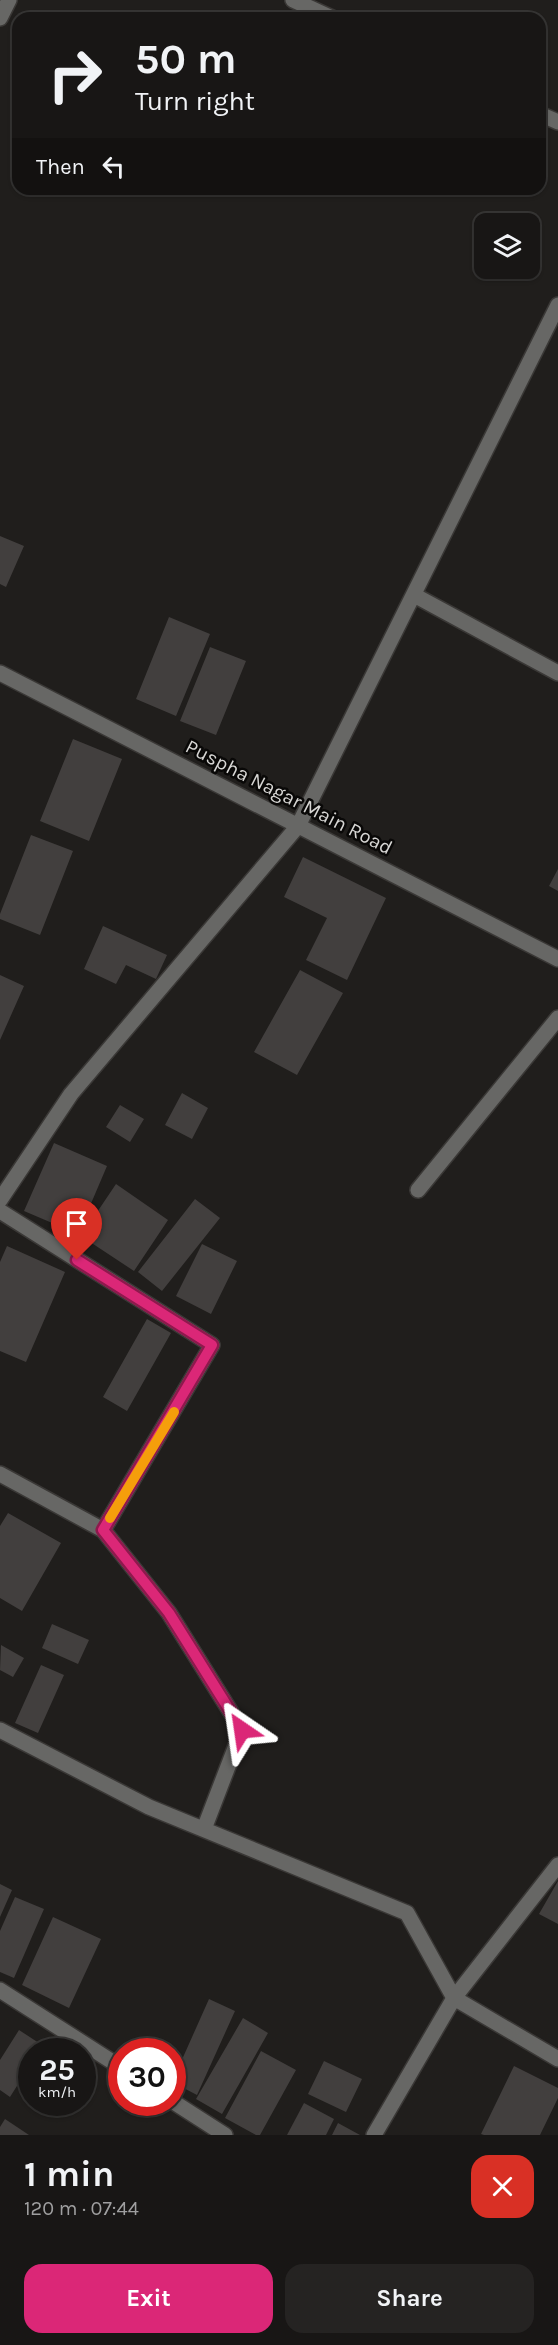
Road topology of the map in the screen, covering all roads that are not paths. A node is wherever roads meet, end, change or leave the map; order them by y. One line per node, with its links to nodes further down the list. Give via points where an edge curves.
1 (9, 0): 4 (street)
2 (293, 0): 3 (street)
3 (319, 12)
4 (0, 18)
5 (558, 305): 6 (street)
6 (414, 595): 8 (street); 9 (street)
7 (0, 673): 9 (street, Puspha Nagar Main Road)
8 (558, 673)
9 (298, 826): 10 (street, Puspha Nagar Main Road); 13 (street, via 71,1094)
10 (558, 959)
11 (558, 1018): 12 (street)
12 (418, 1190)
13 (0, 1200)
14 (0, 1211): 16 (street, via 212,1345)
15 (0, 1474): 16 (street)
16 (103, 1530): 18 (street, via 169,1613 242,1730)
17 (0, 1730): 18 (street, via 149,1808)
18 (204, 1829): 21 (street, via 407,1913)
19 (558, 1865): 21 (street)
20 (0, 1990): 22 (street)
21 (454, 1998): 23 (street); 26 (street)
22 (108, 2059)
23 (558, 2059)
24 (186, 2110): 25 (street)
25 (225, 2135)
26 (374, 2135)

